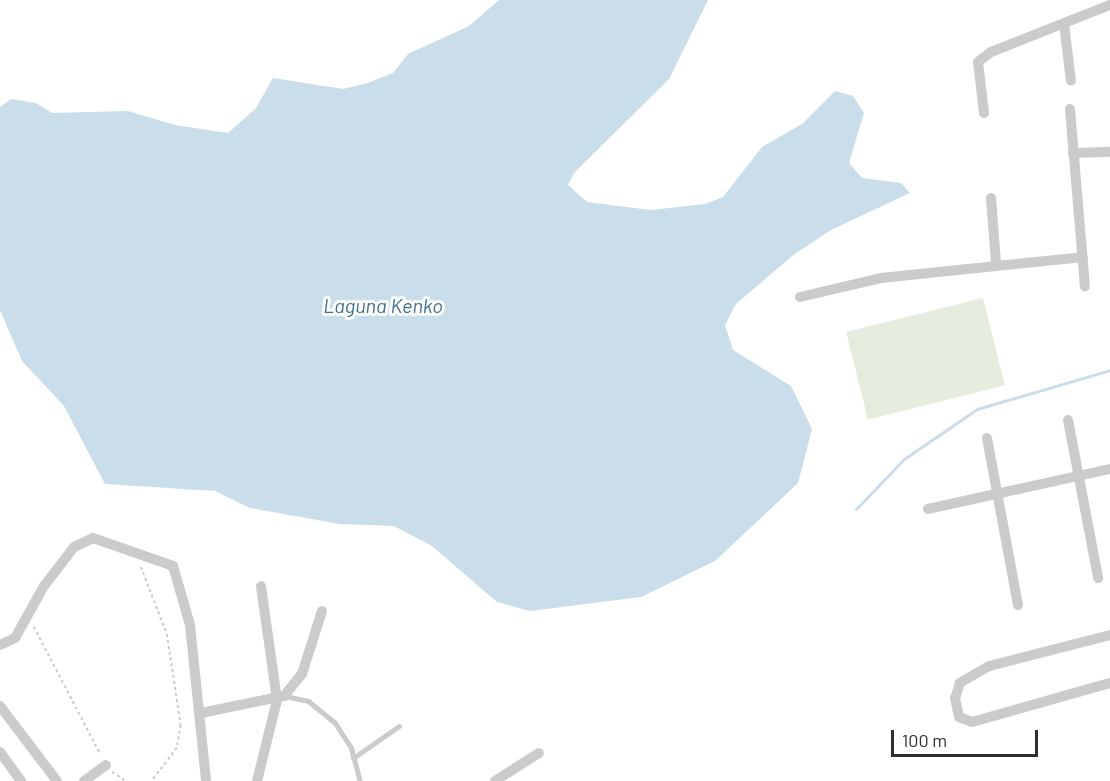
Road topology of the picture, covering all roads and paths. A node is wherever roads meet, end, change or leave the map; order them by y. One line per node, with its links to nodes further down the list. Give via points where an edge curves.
1 (1110, 5): 2 (street)
2 (1064, 24): 3 (street); 5 (street, via 991,52 978,63)
3 (1071, 81)
4 (1070, 109): 7 (street)
5 (984, 113)
6 (1110, 152): 7 (street)
7 (1073, 153): 9 (street)
8 (991, 198): 10 (street)
9 (1083, 256): 10 (street); 11 (street)
10 (996, 263): 12 (street, via 881,278)
11 (1085, 286)
12 (800, 297)
13 (1068, 420): 16 (street)
14 (987, 438): 17 (street)
15 (1110, 469): 16 (street)
16 (1078, 475): 17 (street); 20 (street)
17 (997, 493): 18 (street); 22 (street)
18 (928, 509)
19 (138, 562): 40 (path, via 153,587 167,634 181,725 177,748)
20 (1098, 578)
21 (261, 586): 28 (street)
22 (1018, 605)
23 (322, 611): 28 (street, via 302,674)
24 (28, 616): 26 (street, via 15,638); 30 (street, via 74,548 93,538 173,566 190,625); 35 (path)
25 (1110, 635): 27 (street, via 989,666 960,683 955,698 959,717 972,722)
26 (0, 645)
27 (1110, 682)
28 (281, 698): 30 (street); 34 (lane, via 308,701 335,723); 42 (street)
29 (0, 706): 37 (street)
30 (201, 713): 41 (street)
31 (399, 726): 34 (lane)
32 (0, 752): 36 (street)
33 (539, 753): 44 (street)
34 (352, 758): 43 (lane)
35 (106, 765): 38 (street); 39 (path)
36 (21, 781)
37 (57, 781)
38 (84, 781)
39 (126, 781)
40 (152, 781)
41 (206, 781)
42 (257, 781)
43 (360, 781)
44 (495, 781)

